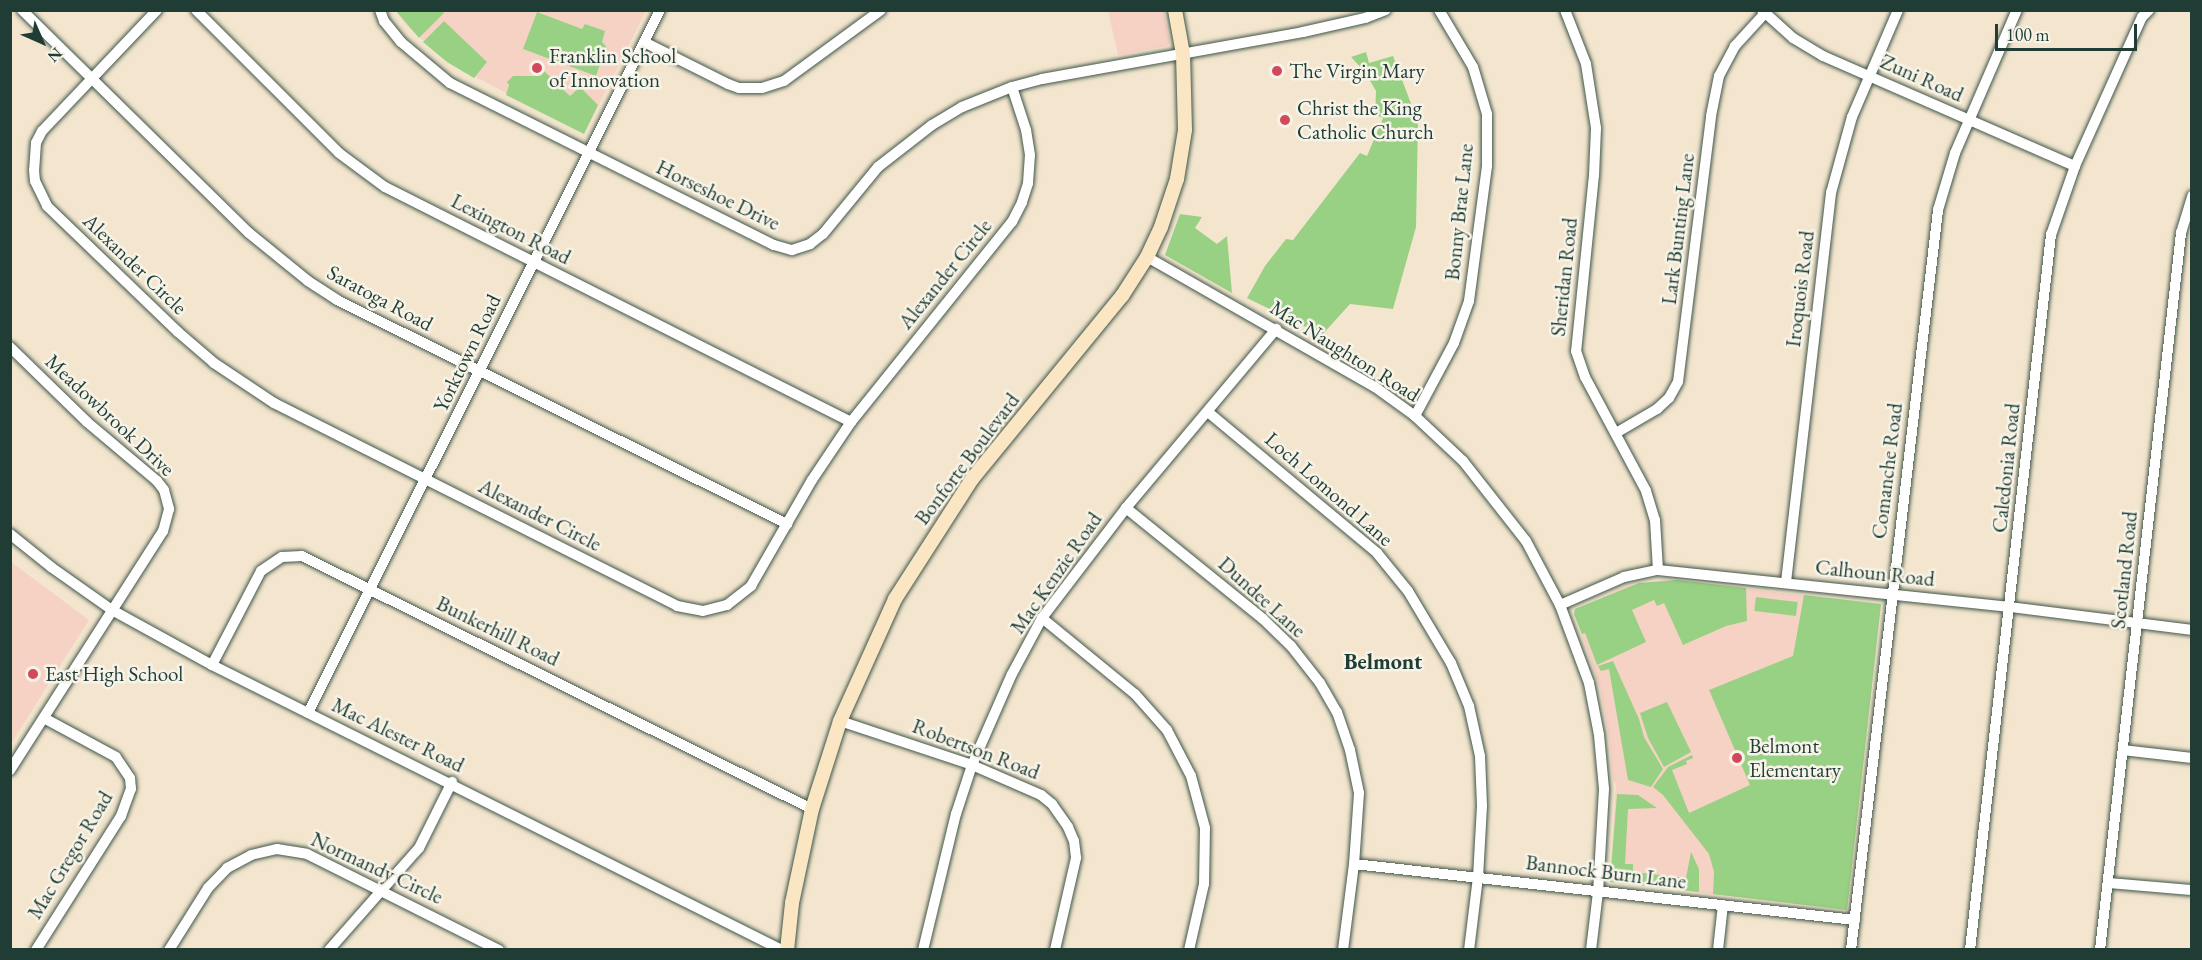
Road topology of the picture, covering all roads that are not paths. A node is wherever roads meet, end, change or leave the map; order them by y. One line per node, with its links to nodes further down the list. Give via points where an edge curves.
1 (22, 10): 18 (street, Saratoga Road)
2 (157, 10): 18 (street, Alexander Circle)
3 (196, 10): 25 (street, Lexington Road, via 319,134 365,173 403,197)
4 (380, 10): 21 (street, Horseshoe Drive, via 392,32 436,73 466,92)
5 (660, 10): 15 (street, Yorktown Road)
6 (881, 10): 15 (street, via 784,81 762,88 728,84)
7 (1175, 10): 16 (main road, Bonforte Boulevard)
8 (1386, 10): 16 (street, Horseshoe Drive, via 1365,18)
9 (1439, 10): 30 (street, Bonny Brae Lane, via 1473,68 1487,114 1487,166 1469,301 1454,343)
10 (1566, 10): 32 (street, Sheridan Road, via 1586,64 1596,128 1576,351 1585,377)
11 (1898, 10): 17 (street, Iroquois Road)
12 (2017, 10): 20 (street, Comanche Road)
13 (2149, 10): 22 (street, Caledonia Road, via 2137,28)
14 (1763, 12): 17 (street, Zuni Road, via 1793,38); 32 (street, Lark Bunting Lane, via 1735,46 1719,76 1678,382 1657,409)
15 (644, 42): 21 (street, Yorktown Road)
16 (1184, 54): 19 (street, Horseshoe Drive); 24 (main road, Bonforte Boulevard, via 1187,108 1181,160 1172,196)
17 (1869, 77): 20 (street, Zuni Road); 38 (street, Iroquois Road, via 1839,156 1831,193)
18 (90, 78): 28 (street, Saratoga Road, via 249,234 308,281 337,300); 33 (street, Alexander Circle, via 51,118 36,143 35,181 47,206 214,363 274,403)
19 (1012, 87): 21 (street, Horseshoe Drive, via 962,107 932,125 878,167 823,234 792,250 774,245); 31 (street, Alexander Circle, via 1030,155 1022,202 1012,222)
20 (1969, 120): 22 (street, Zuni Road); 40 (street, Comanche Road, via 1944,183 1935,229)
21 (588, 152): 25 (street, Yorktown Road)
22 (2075, 166): 42 (street, Caledonia Road, via 2051,235)
23 (2192, 196): 45 (street, Scotland Road, via 2181,233)
24 (1147, 257): 26 (street, Mac Naughton Road); 50 (main road, Bonforte Boulevard, via 1097,328 972,479 932,537 895,599)
25 (533, 263): 28 (street, Yorktown Road); 31 (street, Lexington Road)
26 (1276, 329): 29 (street, Mac Kenzie Road); 30 (street, Mac Naughton Road, via 1375,387)
27 (10, 347): 43 (street, Meadowbrook Drive, via 87,422 153,477 168,500 163,531)
28 (480, 371): 33 (street, Yorktown Road); 35 (street, Saratoga Road)
29 (1208, 412): 34 (street, Mac Kenzie Road); 58 (street, Loch Lomond Lane, via 1377,553 1430,624 1469,706 1480,756)
30 (1415, 416): 41 (street, Mac Naughton Road, via 1463,461 1492,496 1526,541)
31 (851, 422): 35 (street, Alexander Circle)
32 (1616, 433): 37 (street, Sheridan Road, via 1653,510)
33 (426, 479): 35 (street, Alexander Circle, via 689,609 715,610 741,597 759,575); 39 (street, Yorktown Road)
34 (1126, 508): 44 (street, Mac Kenzie Road); 57 (street, Dundee Lane, via 1263,619 1320,683 1350,750 1359,793)
35 (787, 524)
36 (10, 534): 43 (street, Mac Alester Road)
37 (1658, 570): 38 (street, Calhoun Road); 41 (street, Calhoun Road, via 1624,577)
38 (1786, 582): 40 (street, Calhoun Road)
39 (369, 590): 47 (street, Bunkerhill Road, via 310,559 282,557 261,571 253,582); 48 (street, Yorktown Road); 56 (street, Bunkerhill Road)
40 (1892, 595): 42 (street, Calhoun Road); 64 (street, Comanche Road)
41 (1560, 605): 62 (street, Mac Naughton Road, via 1589,683 1599,735 1604,789)
42 (2010, 607): 45 (street, Calhoun Road); 79 (street, Caledonia Road)
43 (112, 610): 47 (street, Mac Alester Road); 49 (street, Meadowbrook Drive)
44 (1042, 618): 53 (street, Mac Kenzie Road, via 1012,674); 73 (street, via 1135,694 1167,730 1191,776 1205,828 1204,884)
45 (2139, 622): 46 (street, Calhoun Road); 51 (street, Scotland Road)
46 (2192, 630)
47 (212, 664): 48 (street, Mac Alester Road)
48 (308, 713): 55 (street, Mac Alester Road)
49 (44, 718): 54 (street, Meadowbrook Drive); 65 (street, Mac Gregor Road, via 116,757 130,778 131,789 121,816)
50 (840, 721): 53 (street, Robertson Road); 56 (main road, Bonforte Boulevard)
51 (2123, 750): 52 (street); 59 (street, Scotland Road)
52 (2192, 758)
53 (972, 765): 71 (street, Mac Kenzie Road); 72 (street, Robertson Road, via 1041,795 1068,827 1076,858)
54 (10, 770)
55 (452, 782): 60 (street, via 419,848); 69 (street, Mac Alester Road)
56 (812, 809): 70 (main road, Bonforte Boulevard, via 792,903)
57 (1354, 864): 58 (street, Bannock Burn Lane); 74 (street, Dundee Lane)
58 (1478, 877): 62 (street, Bannock Burn Lane); 75 (street, Loch Lomond Lane)
59 (2108, 883): 61 (street); 80 (street, Scotland Road)
60 (382, 891): 66 (street, Normandy Circle, via 307,854 277,849 251,855 216,878); 67 (street); 68 (street, Normandy Circle)
61 (2192, 891)
62 (1598, 892): 63 (street, Bannock Burn Lane); 76 (street, Mac Naughton Road)
63 (1723, 905): 64 (street, Bannock Burn Lane); 77 (street)
64 (1855, 920): 78 (street, Comanche Road)
65 (36, 950)
66 (169, 950)
67 (329, 950)
68 (500, 950)
69 (782, 950)
70 (787, 950)
71 (923, 950)
72 (1055, 950)
73 (1189, 950)
74 (1343, 950)
75 (1469, 950)
76 (1591, 950)
77 (1718, 950)
78 (1851, 950)
79 (1970, 950)
80 (2100, 950)

